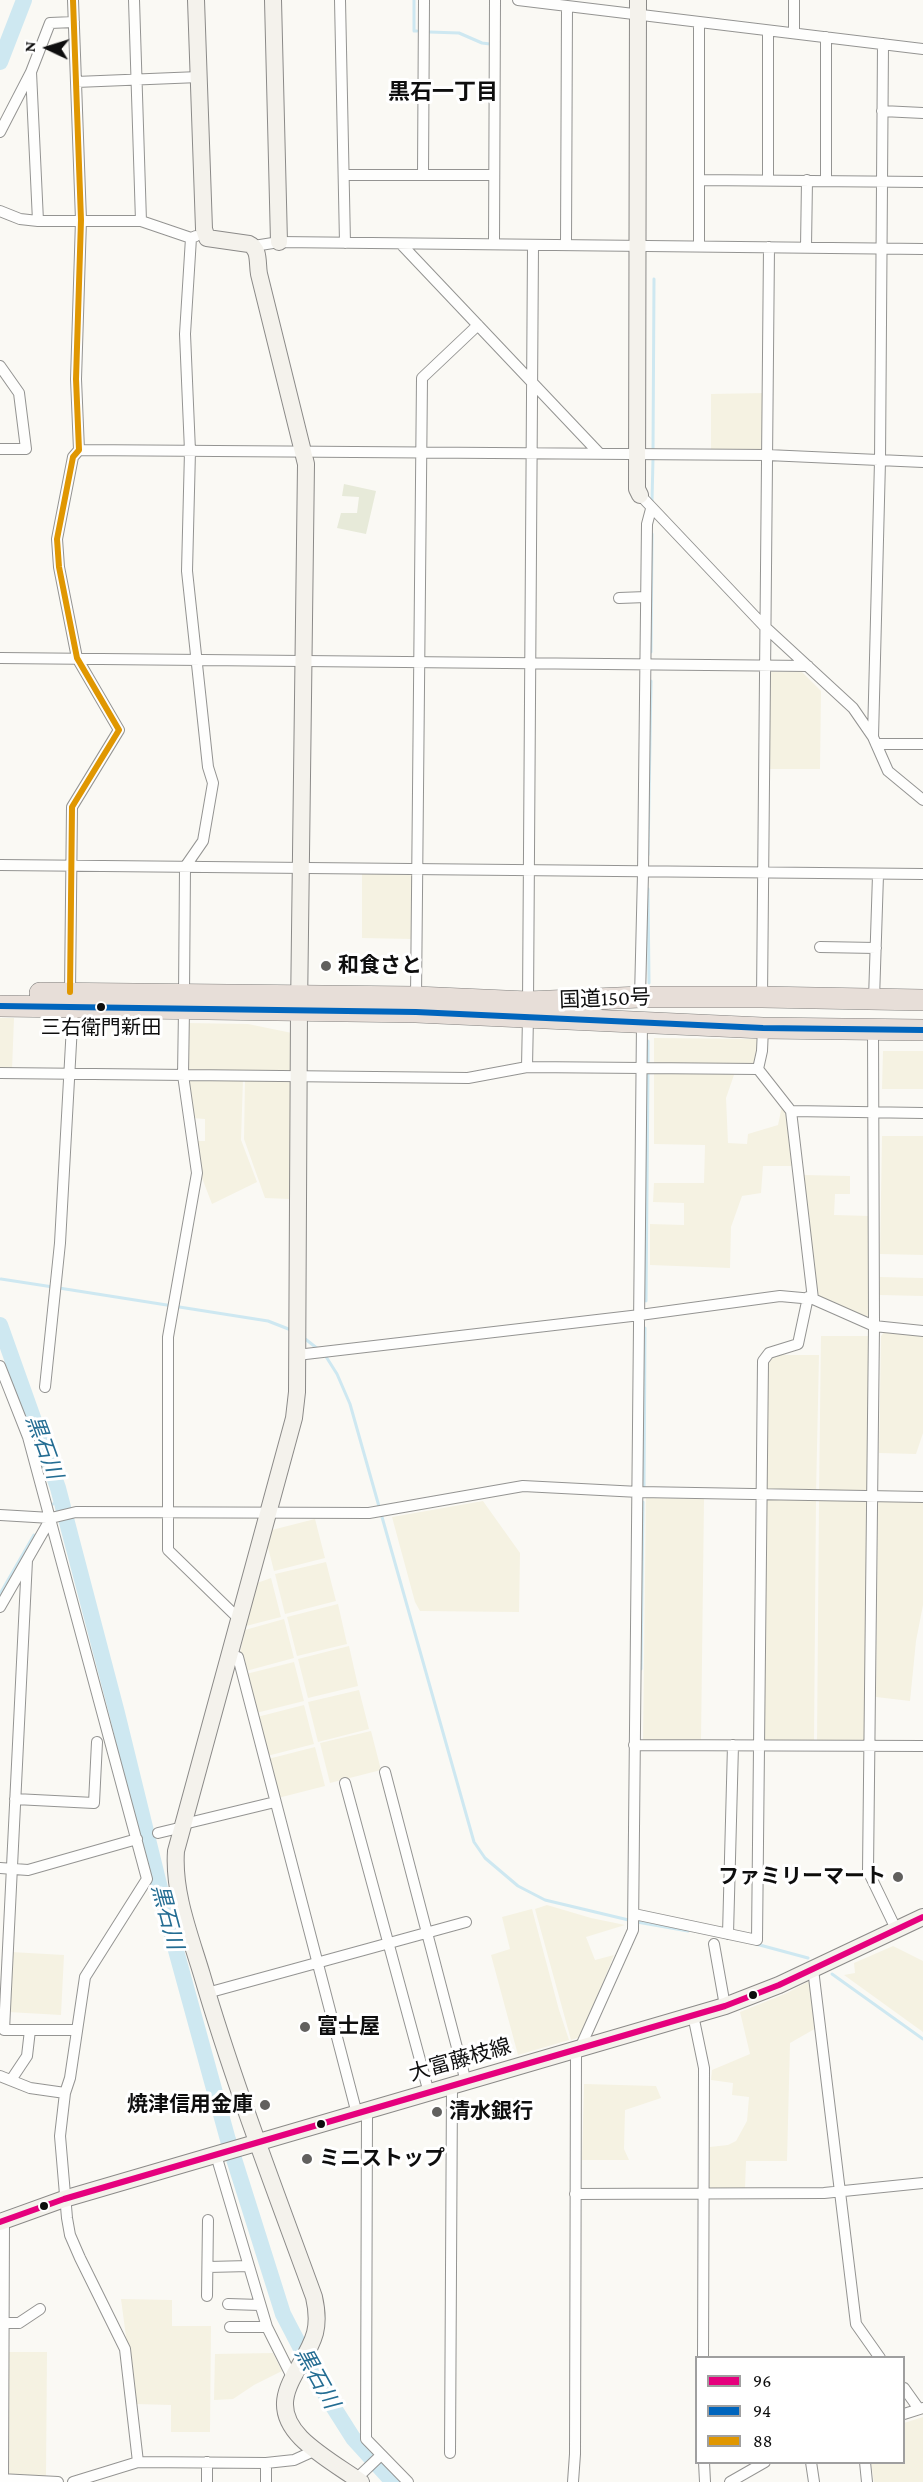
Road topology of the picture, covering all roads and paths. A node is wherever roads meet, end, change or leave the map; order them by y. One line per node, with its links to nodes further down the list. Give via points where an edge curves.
1 (73, 0): 12 (street)
2 (134, 0): 21 (street)
3 (196, 0): 20 (street)
4 (273, 0): 40 (street)
5 (340, 0): 26 (street)
6 (424, 0): 27 (street)
7 (495, 0): 28 (street)
8 (518, 0): 10 (street)
9 (794, 0): 15 (street)
10 (567, 6): 11 (street); 45 (street)
11 (638, 8): 13 (street); 47 (street)
12 (74, 22): 19 (street, via 50,23); 22 (street)
13 (699, 23): 14 (street); 29 (street)
14 (768, 31): 15 (street); 30 (street)
15 (794, 33): 16 (street)
16 (826, 38): 17 (street); 32 (street)
17 (883, 44): 18 (street); 23 (street)
18 (923, 49)
19 (31, 72): 25 (street); 37 (street)
20 (199, 77): 21 (street); 39 (street)
21 (137, 80): 22 (street); 38 (street)
22 (76, 82): 36 (street)
23 (882, 111): 24 (street); 33 (street)
24 (923, 112)
25 (0, 132)
26 (344, 175): 27 (street); 41 (street)
27 (423, 175): 28 (street)
28 (494, 175): 43 (street)
29 (699, 180): 30 (street); 48 (street)
30 (768, 180): 31 (street)
31 (807, 180): 32 (street); 50 (street)
32 (826, 180): 33 (street)
33 (883, 181): 34 (street); 51 (street)
34 (923, 182)
35 (0, 211): 37 (street)
36 (81, 220): 37 (street); 38 (street); 57 (street, via 76,379)
37 (38, 221)
38 (141, 221): 39 (street)
39 (198, 236): 46 (street); 58 (street, via 185,334)
40 (279, 242): 41 (street); 46 (street)
41 (345, 243): 42 (street)
42 (401, 244): 43 (street); 53 (street)
43 (494, 244): 44 (street)
44 (534, 245): 45 (street); 55 (street)
45 (566, 245): 47 (street)
46 (254, 246): 59 (street)
47 (636, 246): 48 (street); 63 (street)
48 (699, 246): 49 (street)
49 (769, 247): 50 (street); 64 (street)
50 (806, 247): 51 (street)
51 (882, 248): 52 (street); 65 (street)
52 (923, 249)
53 (478, 325): 55 (street); 60 (street, via 422,378)
54 (0, 366): 56 (street, via 19,393 26,449)
55 (534, 384): 61 (street); 62 (street)
56 (0, 449)
57 (79, 450): 58 (street); 73 (street, via 73,457 57,539)
58 (190, 451): 59 (street); 74 (street, via 187,571)
59 (304, 452): 60 (street); 75 (street)
60 (422, 453): 61 (street); 76 (street)
61 (532, 453): 62 (street); 77 (street)
62 (598, 453): 63 (street)
63 (648, 454): 64 (street); 67 (street, via 637,489)
64 (767, 455): 65 (street); 71 (street)
65 (880, 461): 66 (street); 81 (street)
66 (923, 462)
67 (640, 495): 68 (street)
68 (651, 509): 69 (street, via 647,524); 71 (street)
69 (646, 597): 70 (street); 78 (street)
70 (619, 598)
71 (764, 626): 79 (street); 80 (street)
72 (0, 658): 73 (street)
73 (77, 658): 74 (street); 85 (street, via 119,730 72,807)
74 (196, 661): 75 (street); 86 (street, via 213,783 203,841)
75 (303, 661): 76 (street); 87 (street)
76 (420, 662): 77 (street); 88 (street)
77 (531, 664): 78 (street); 89 (street)
78 (646, 664): 80 (street); 90 (street)
79 (808, 666): 80 (street); 81 (street, via 853,708)
80 (764, 667): 91 (street)
81 (875, 741): 82 (street); 83 (street, via 888,771)
82 (923, 744)
83 (923, 800)
84 (0, 865): 85 (street)
85 (72, 866): 86 (street); 101 (street)
86 (185, 867): 87 (street); 103 (street)
87 (301, 869): 88 (street); 104 (street)
88 (417, 871): 89 (street); 97 (street)
89 (530, 872): 90 (street); 106 (street)
90 (643, 873): 91 (street); 99 (street)
91 (763, 874): 93 (street); 98 (street)
92 (923, 874): 93 (street)
93 (878, 875): 95 (street)
94 (820, 947): 95 (street)
95 (876, 948): 100 (street)
96 (0, 993): 101 (highway, 国道150号)
97 (416, 997): 104 (highway, 国道150号); 106 (highway, 国道150号)
98 (762, 997): 99 (highway, 国道150号); 100 (highway, 国道150号)
99 (640, 998): 106 (highway, 国道150号)
100 (874, 999): 102 (highway, 国道150号)
101 (72, 1000): 103 (highway, 国道150号); 105 (highway, 国道150号); 115 (street)
102 (923, 1000)
103 (184, 1001): 104 (highway, 国道150号); 116 (street)
104 (299, 1003): 106 (highway, 国道150号); 117 (street)
105 (0, 1006)
106 (528, 1009): 107 (highway, 国道150号); 111 (street)
107 (642, 1023): 108 (highway, 国道150号); 112 (street)
108 (763, 1028): 109 (highway, 国道150号); 113 (street)
109 (873, 1030): 110 (highway, 国道150号); 119 (street)
110 (923, 1030)
111 (527, 1067): 112 (street); 117 (street, via 468,1078)
112 (645, 1069): 113 (street); 122 (street)
113 (758, 1069): 118 (street)
114 (0, 1073): 115 (street)
115 (70, 1074): 116 (street); 127 (street, via 56,1288)
116 (183, 1075): 117 (street); 132 (street, via 197,1173 168,1337)
117 (298, 1077): 125 (street)
118 (790, 1111): 119 (street); 121 (street)
119 (873, 1113): 120 (street); 123 (street)
120 (923, 1113)
121 (811, 1298): 122 (street, via 780,1296); 123 (street); 129 (street, via 798,1344 769,1353 763,1361)
122 (640, 1315): 125 (street, via 320,1352); 128 (street)
123 (874, 1326): 124 (street); 130 (street)
124 (923, 1331)
125 (297, 1341): 133 (street, via 294,1418)
126 (0, 1366): 135 (street, via 28,1437)
127 (45, 1387)
128 (639, 1492): 129 (street); 133 (street, via 523,1486 380,1512); 141 (street)
129 (761, 1495): 130 (street); 143 (street)
130 (871, 1497): 131 (street); 145 (street)
131 (923, 1497)
132 (168, 1513): 133 (street); 135 (street, via 76,1512); 138 (street, via 168,1550)
133 (267, 1514): 138 (street)
134 (0, 1515): 135 (street)
135 (51, 1518): 136 (street); 152 (street)
136 (27, 1560): 137 (street); 148 (street)
137 (0, 1606)
138 (239, 1619): 139 (street)
139 (230, 1655): 149 (street, via 238,1658); 150 (street)
140 (97, 1742): 148 (street, via 94,1803)
141 (634, 1745): 142 (street); 155 (street)
142 (733, 1745): 143 (street); 159 (street)
143 (758, 1745): 145 (street); 159 (street, via 757,1940)
144 (923, 1746): 145 (street)
145 (870, 1747): 157 (street, via 867,1870)
146 (385, 1772): 158 (street)
147 (345, 1783): 160 (street)
148 (15, 1799): 153 (street)
149 (275, 1802): 150 (street); 162 (street)
150 (183, 1826): 151 (street); 164 (street, via 175,1870)
151 (158, 1833)
152 (137, 1839): 153 (street, via 28,1870); 168 (street, via 147,1879 85,1977)
153 (6, 1868): 167 (street, via 4,2030)
154 (923, 1917): 157 (street, 大富藤枝線)
155 (634, 1918): 159 (street); 169 (street, via 633,1930)
156 (466, 1922): 158 (street)
157 (896, 1929): 163 (street, 大富藤枝線)
158 (427, 1933): 160 (street); 172 (street)
159 (728, 1934)
160 (389, 1944): 162 (street); 174 (street)
161 (714, 1944): 165 (street)
162 (317, 1964): 164 (street); 175 (street)
163 (813, 1969): 165 (street, 大富藤枝線); 180 (street)
164 (207, 1993): 176 (street)
165 (724, 2006): 166 (street, 大富藤枝線)
166 (693, 2015): 169 (street, 大富藤枝線); 179 (street, via 704,2068)
167 (30, 2030): 168 (street); 171 (street, via 27,2056)
168 (77, 2030): 173 (street)
169 (578, 2049): 172 (street, 大富藤枝線); 181 (street)
170 (0, 2076): 171 (street)
171 (11, 2080): 173 (street, via 30,2088)
172 (459, 2084): 174 (street, 大富藤枝線); 202 (street)
173 (65, 2093): 182 (street, via 60,2136)
174 (429, 2093): 175 (street, 大富藤枝線)
175 (362, 2113): 176 (street, 大富藤枝線); 218 (street, via 366,2439)
176 (252, 2145): 177 (street, 大富藤枝線); 196 (street, via 318,2314 315,2334)
177 (218, 2155): 182 (street, 大富藤枝線); 185 (street)
178 (923, 2183): 180 (street)
179 (705, 2192): 180 (street); 181 (street); 194 (street)
180 (841, 2192): 195 (street, via 856,2324)
181 (575, 2194): 219 (street)
182 (64, 2199): 184 (street, 大富藤枝線); 204 (street, via 70,2235 125,2349)
183 (208, 2220): 186 (street)
184 (2, 2222): 191 (street)
185 (249, 2266): 186 (street); 189 (street)
186 (207, 2267): 187 (street)
187 (207, 2296)
188 (228, 2304): 189 (street)
189 (260, 2305): 193 (street)
190 (40, 2309): 191 (street, via 19,2323)
191 (4, 2322): 200 (street)
192 (230, 2327): 193 (street)
193 (267, 2327): 196 (street)
194 (703, 2356)
195 (879, 2356)
196 (292, 2377): 201 (street, via 288,2415 292,2427)
197 (905, 2390): 198 (street)
198 (921, 2409): 199 (street)
199 (905, 2413)
200 (2, 2432): 213 (street)
201 (316, 2450): 206 (street, via 294,2460); 212 (street)
202 (450, 2453)
203 (378, 2458): 212 (street)
204 (138, 2462): 205 (street); 211 (street)
205 (207, 2462): 206 (street); 216 (street)
206 (266, 2463): 217 (street)
207 (704, 2464): 220 (street)
208 (763, 2464): 221 (street)
209 (811, 2464): 222 (street)
210 (865, 2464): 223 (street)
211 (106, 2477): 215 (street)
212 (361, 2477)
213 (2, 2480): 214 (street)
214 (58, 2482)
215 (73, 2482)
216 (207, 2482)
217 (266, 2482)
218 (408, 2482)
219 (573, 2482)
220 (705, 2482)
221 (730, 2482)
222 (814, 2482)
223 (867, 2482)

